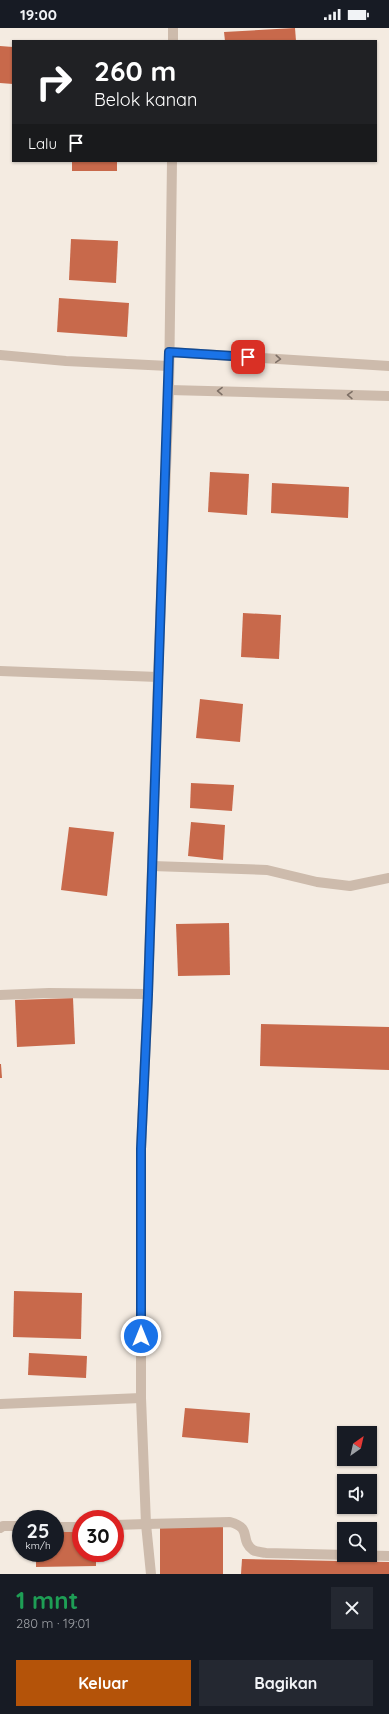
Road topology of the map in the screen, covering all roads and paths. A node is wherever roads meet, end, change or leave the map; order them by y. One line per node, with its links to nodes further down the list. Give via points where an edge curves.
1 (173, 28): 2 (street)
2 (173, 40)
3 (172, 162): 4 (street)
4 (169, 352): 6 (street); 7 (street, one-way to 7)
5 (0, 356): 6 (street)
6 (169, 366): 8 (street)
7 (389, 366)
8 (169, 390): 9 (street, one-way to 8); 11 (street)
9 (389, 396)
10 (0, 671): 11 (street)
11 (158, 677): 12 (street)
12 (152, 866): 13 (street, via 267,870 318,882 350,886); 14 (street)
13 (389, 878)
14 (148, 994): 15 (street); 16 (street, via 141,1149)
15 (0, 995)
16 (141, 1398): 17 (street); 18 (street)
17 (0, 1404)
18 (146, 1524): 19 (street); 22 (street, via 239,1524 253,1550 266,1554); 23 (street)
19 (124, 1525)
20 (12, 1526): 21 (street)
21 (0, 1528)
22 (389, 1556)
23 (150, 1574)

